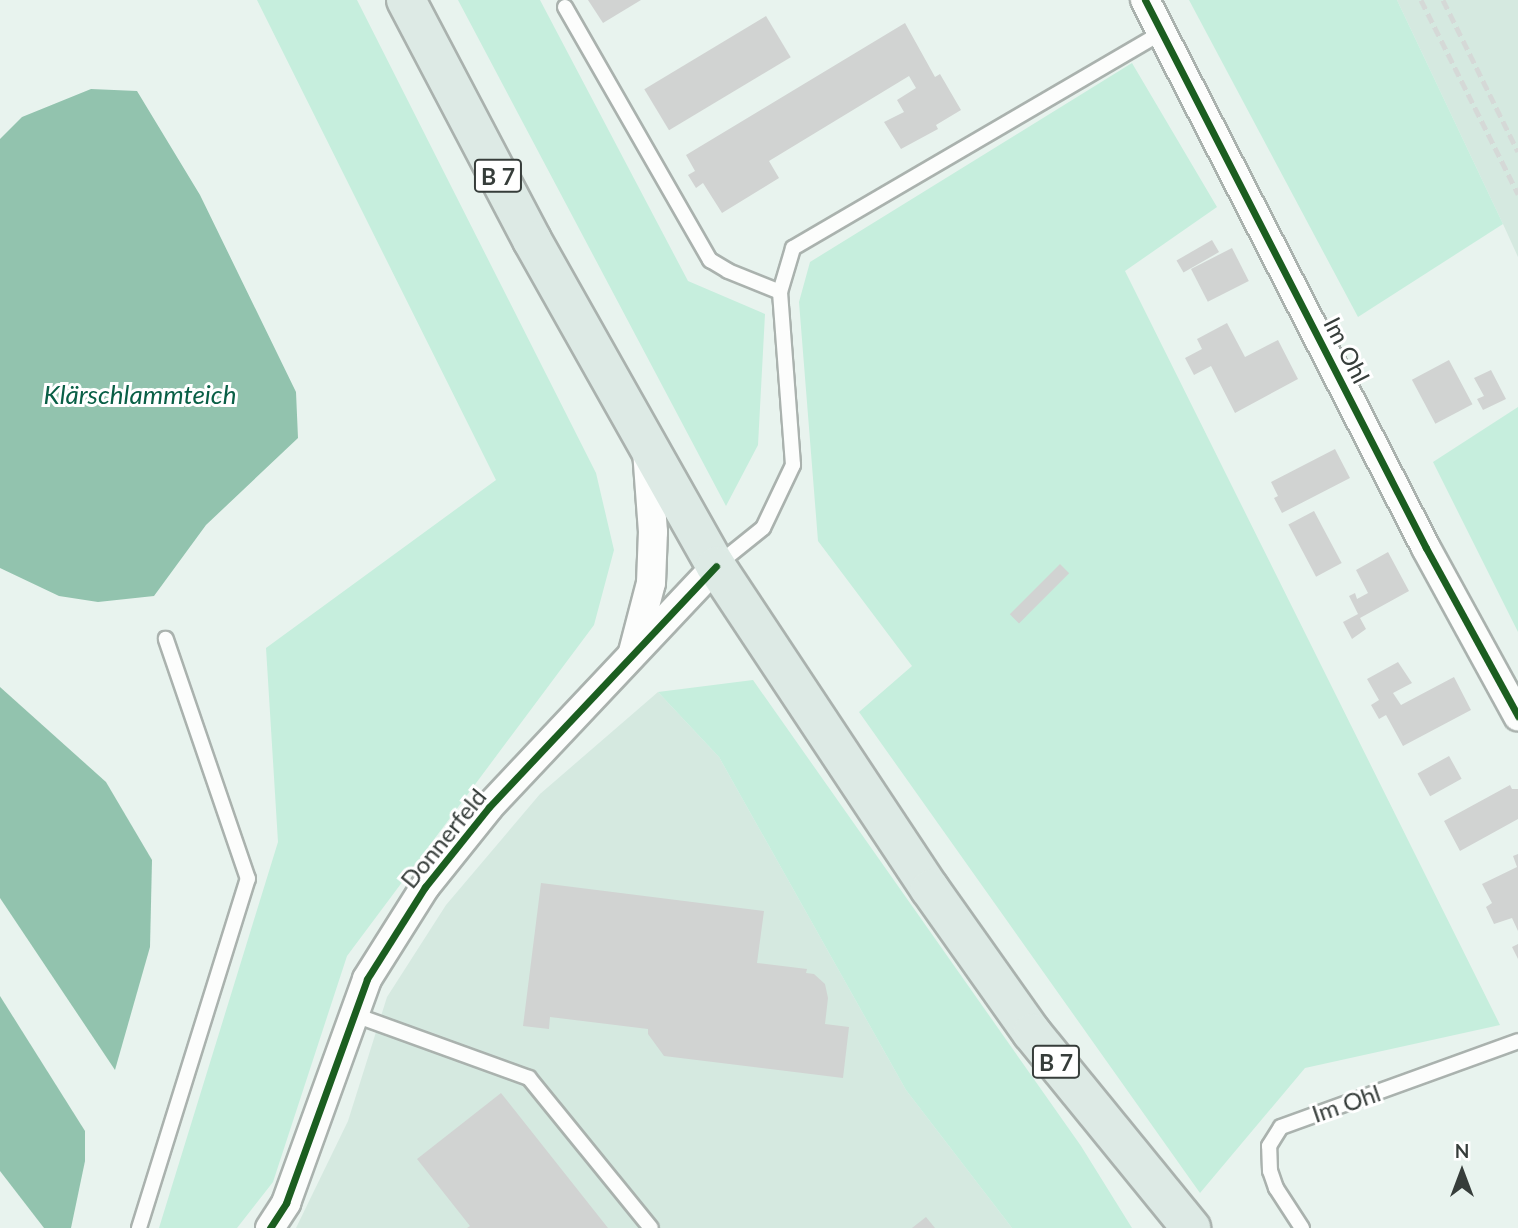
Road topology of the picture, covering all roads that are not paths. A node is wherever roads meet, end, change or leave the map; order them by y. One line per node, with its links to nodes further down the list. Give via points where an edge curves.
1 (406, 0): 6 (main road, B 7, via 532,240)
2 (1145, 0): 4 (street, Im Ohl)
3 (565, 7): 5 (lane, via 710,260)
4 (1163, 32): 5 (lane, via 793,248); 10 (street, Im Ohl, via 1426,548)
5 (780, 292): 7 (lane, via 793,465 763,528)
6 (647, 444): 7 (main road, B 7); 9 (street, Donnerfeld, via 651,583)
7 (716, 566): 9 (street, Donnerfeld); 16 (main road, B 7, via 930,889 1032,1033)
8 (166, 639): 13 (lane, via 248,879)
9 (633, 653): 11 (street, Donnerfeld, via 489,807 425,887 368,979)
10 (1518, 716)
11 (355, 1015): 14 (street, Donnerfeld, via 286,1203); 15 (lane, via 529,1078)
12 (1518, 1041): 17 (lane, Im Ohl, via 1281,1127 1269,1146 1270,1171)
13 (139, 1228)
14 (270, 1228)
15 (651, 1228)
16 (1191, 1228)
17 (1302, 1228)

